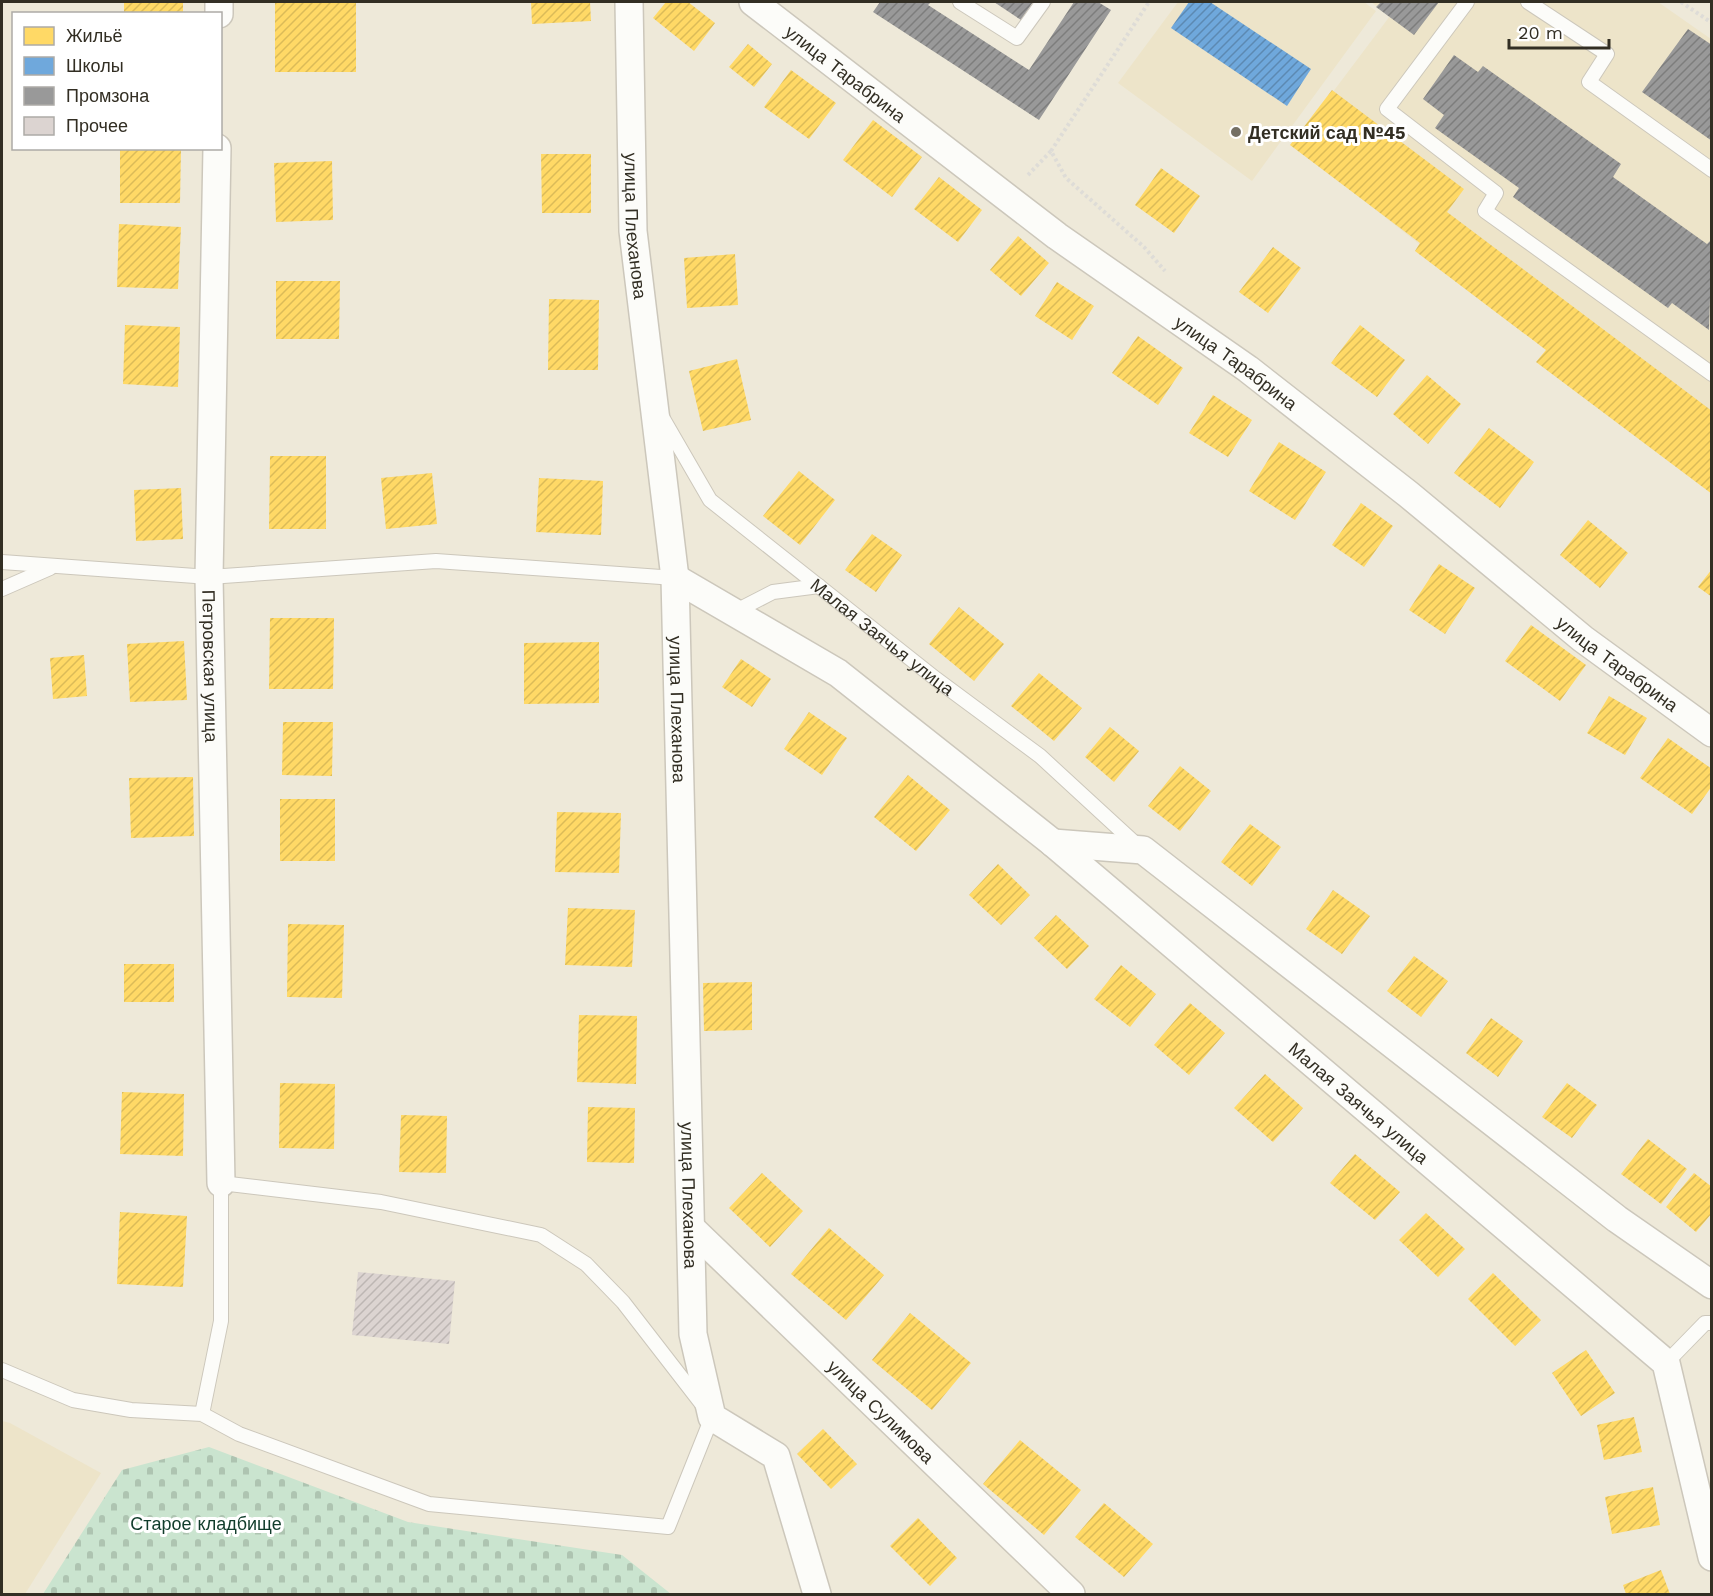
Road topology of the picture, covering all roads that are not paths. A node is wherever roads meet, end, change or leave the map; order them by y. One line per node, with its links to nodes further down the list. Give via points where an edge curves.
1 (629, 2): 10 (street, улица Плеханова, via 633,231)
2 (753, 2): 18 (street, улица Тарабрина, via 1006,197 1248,369 1408,494 1583,639)
3 (960, 2): 4 (lane, via 1017,38)
4 (1043, 2)
5 (1467, 2): 9 (lane, via 1387,109 1496,193 1485,211)
6 (1528, 2): 8 (lane, via 1607,54 1589,82)
7 (217, 150): 13 (street, Петровская улица)
8 (1712, 170)
9 (1712, 374)
10 (652, 400): 14 (street, улица Плеханова); 15 (lane, Малая Заячья улица, via 710,500)
11 (2, 562): 12 (lane)
12 (51, 567): 13 (lane); 16 (lane)
13 (209, 577): 14 (lane, via 436,561); 21 (street, Петровская улица)
14 (675, 578): 17 (street, Малая Заячья улица); 22 (street, улица Плеханова)
15 (819, 586): 17 (lane, via 773,592); 20 (lane, Малая Заячья улица, via 1040,756)
16 (2, 589)
17 (736, 611): 19 (street, Малая Заячья улица, via 838,673)
18 (1712, 732)
19 (1053, 843): 20 (street); 25 (street, Малая Заячья улица)
20 (1143, 850): 23 (street, Малая Заячья улица, via 1617,1219)
21 (221, 1184): 27 (lane, via 221,1321); 28 (lane, via 381,1202 541,1235 586,1264 623,1302)
22 (691, 1228): 28 (street, улица Плеханова, via 693,1334); 31 (street, улица Сулимова)
23 (1712, 1285)
24 (1712, 1323): 25 (lane, via 1705,1323)
25 (1666, 1363): 29 (street)
26 (2, 1370): 27 (lane, via 73,1400 131,1410)
27 (202, 1414): 28 (lane, via 239,1434 429,1504 668,1527)
28 (712, 1417): 30 (street, via 776,1456)
29 (1712, 1557)
30 (817, 1594)
31 (1071, 1594)

